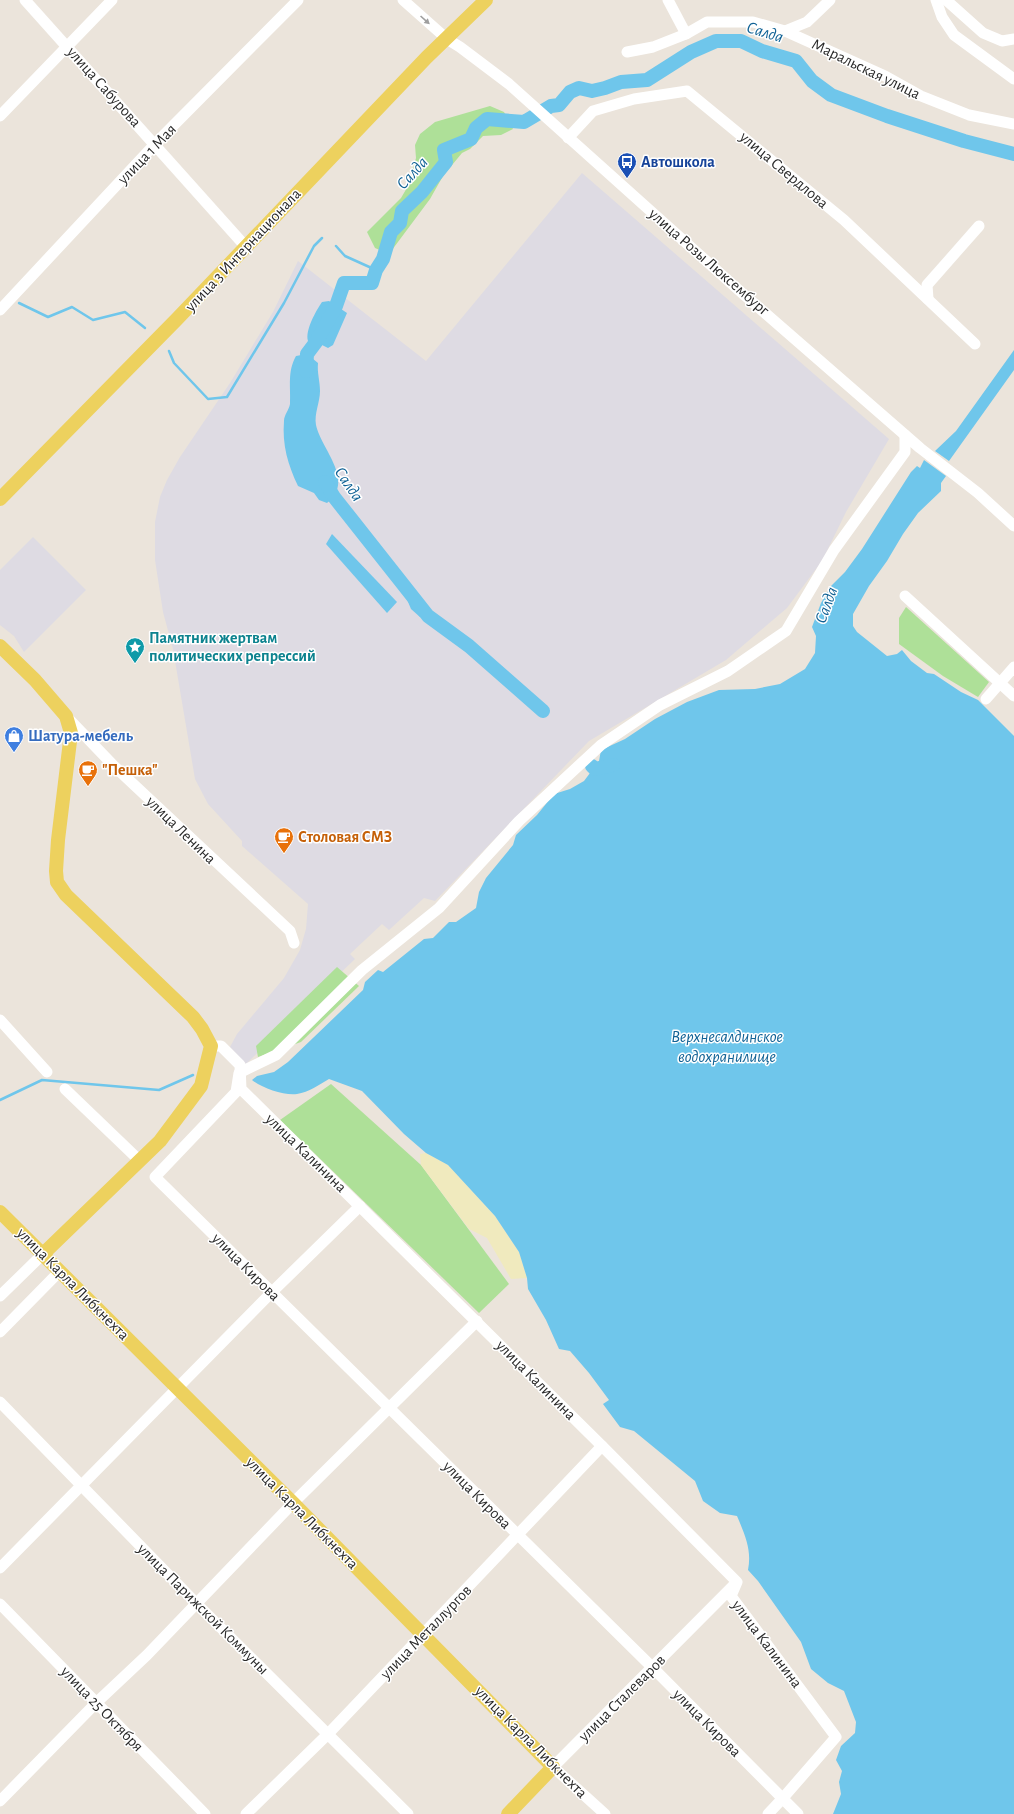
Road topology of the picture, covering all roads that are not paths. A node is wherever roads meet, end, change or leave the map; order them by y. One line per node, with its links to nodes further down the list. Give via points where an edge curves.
1 (25, 0): 14 (street, улица Сабурова)
2 (112, 0): 14 (street)
3 (298, 0): 20 (street, улица 1 Мая)
4 (404, 0): 12 (street, улица Розы Люксембург, one-way to 12)
5 (486, 0): 12 (main road, улица 3 Интернационала)
6 (668, 0): 11 (street)
7 (830, 0): 10 (street, via 807,22)
8 (936, 0): 16 (street, via 942,17 954,35)
9 (946, 0): 13 (street, via 983,33 1002,41)
10 (785, 31): 11 (street, Маральская улица, via 753,22 707,22); 18 (street, Маральская улица, via 885,76 921,96 969,115)
11 (686, 34): 15 (street, Маральская улица, via 653,47)
12 (446, 39): 19 (street, улица Розы Люксембург, via 509,84); 22 (main road, улица 3 Интернационала)
13 (1014, 39)
14 (67, 45): 17 (street); 20 (street, улица Сабурова)
15 (627, 52)
16 (1014, 79)
17 (0, 116)
18 (1014, 124)
19 (568, 138): 23 (street, улица Свердлова, via 594,111 634,99 687,90 844,220); 26 (street, улица Розы Люксембург)
20 (156, 144): 22 (street, улица Сабурова); 24 (street, улица 1 Мая)
21 (979, 226): 23 (street, via 927,285)
22 (246, 247): 27 (main road, улица 3 Интернационала)
23 (928, 299): 25 (street, улица Свердлова)
24 (0, 310)
25 (975, 344)
26 (905, 435): 28 (street, улица Розы Люксембург, via 978,493); 40 (street, via 905,452 834,550 786,632 728,671 660,705 601,745 519,821 439,908 362,970 276,1055)
27 (0, 499)
28 (1014, 526)
29 (905, 596): 32 (street)
30 (0, 646): 35 (main road, улица Ленина, via 35,680)
31 (1014, 667): 32 (street)
32 (999, 684): 33 (street); 34 (street)
33 (1014, 696)
34 (986, 699)
35 (66, 716): 36 (street, улица Ленина, via 114,766 290,931); 38 (main road, via 71,733 58,840 57,882 66,895 193,1017)
36 (294, 943)
37 (0, 1020): 39 (street)
38 (211, 1046): 40 (street, улица Калинина, via 222,1046 240,1065); 42 (main road, via 201,1086 160,1141)
39 (47, 1072)
40 (239, 1073): 43 (street, улица Калинина, via 241,1089); 47 (street, улица Кирова, via 236,1092 155,1177)
41 (65, 1089): 42 (street)
42 (140, 1161): 45 (main road)
43 (360, 1206): 47 (street); 49 (street, улица Калинина)
44 (0, 1212): 45 (main road, улица Карла Либкнехта)
45 (43, 1254): 46 (main road, улица Карла Либкнехта); 48 (street)
46 (60, 1271): 50 (street); 51 (main road, улица Карла Либкнехта)
47 (271, 1293): 51 (street); 53 (street, улица Кирова)
48 (0, 1296)
49 (477, 1321): 53 (street); 54 (street, улица Калинина)
50 (0, 1332)
51 (177, 1389): 55 (street); 56 (main road, улица Карла Либкнехта)
52 (0, 1402): 55 (street, улица Парижской Коммуны)
53 (388, 1407): 56 (street); 57 (street, улица Кирова)
54 (602, 1446): 57 (street, улица Металлургов); 59 (street, улица Калинина)
55 (81, 1486): 58 (street); 60 (street, улица Парижской Коммуны)
56 (293, 1503): 60 (street); 62 (main road, улица Карла Либкнехта)
57 (519, 1536): 62 (street, улица Металлургов); 63 (street, улица Кирова)
58 (0, 1568)
59 (737, 1582): 63 (street, улица Сталеваров); 67 (street, улица Калинина, via 731,1596 836,1737)
60 (196, 1603): 64 (street, via 147,1655); 65 (street, улица Парижской Коммуны)
61 (0, 1604): 64 (street, улица 25 Октября)
62 (422, 1634): 65 (street, улица Металлургов); 66 (main road, улица Карла Либкнехта)
63 (653, 1668): 66 (street, улица Сталеваров); 67 (street, улица Кирова)
64 (96, 1703): 68 (street); 69 (street, улица 25 Октября)
65 (328, 1734): 70 (street, улица Металлургов); 71 (street, улица Парижской Коммуны)
66 (553, 1767): 72 (main road, улица Сталеваров); 73 (street, улица Карла Либкнехта)
67 (783, 1798): 74 (street); 75 (street, улица Кирова)
68 (0, 1801)
69 (205, 1814)
70 (246, 1814)
71 (408, 1814)
72 (508, 1814)
73 (604, 1814)
74 (768, 1814)
75 (798, 1814)

